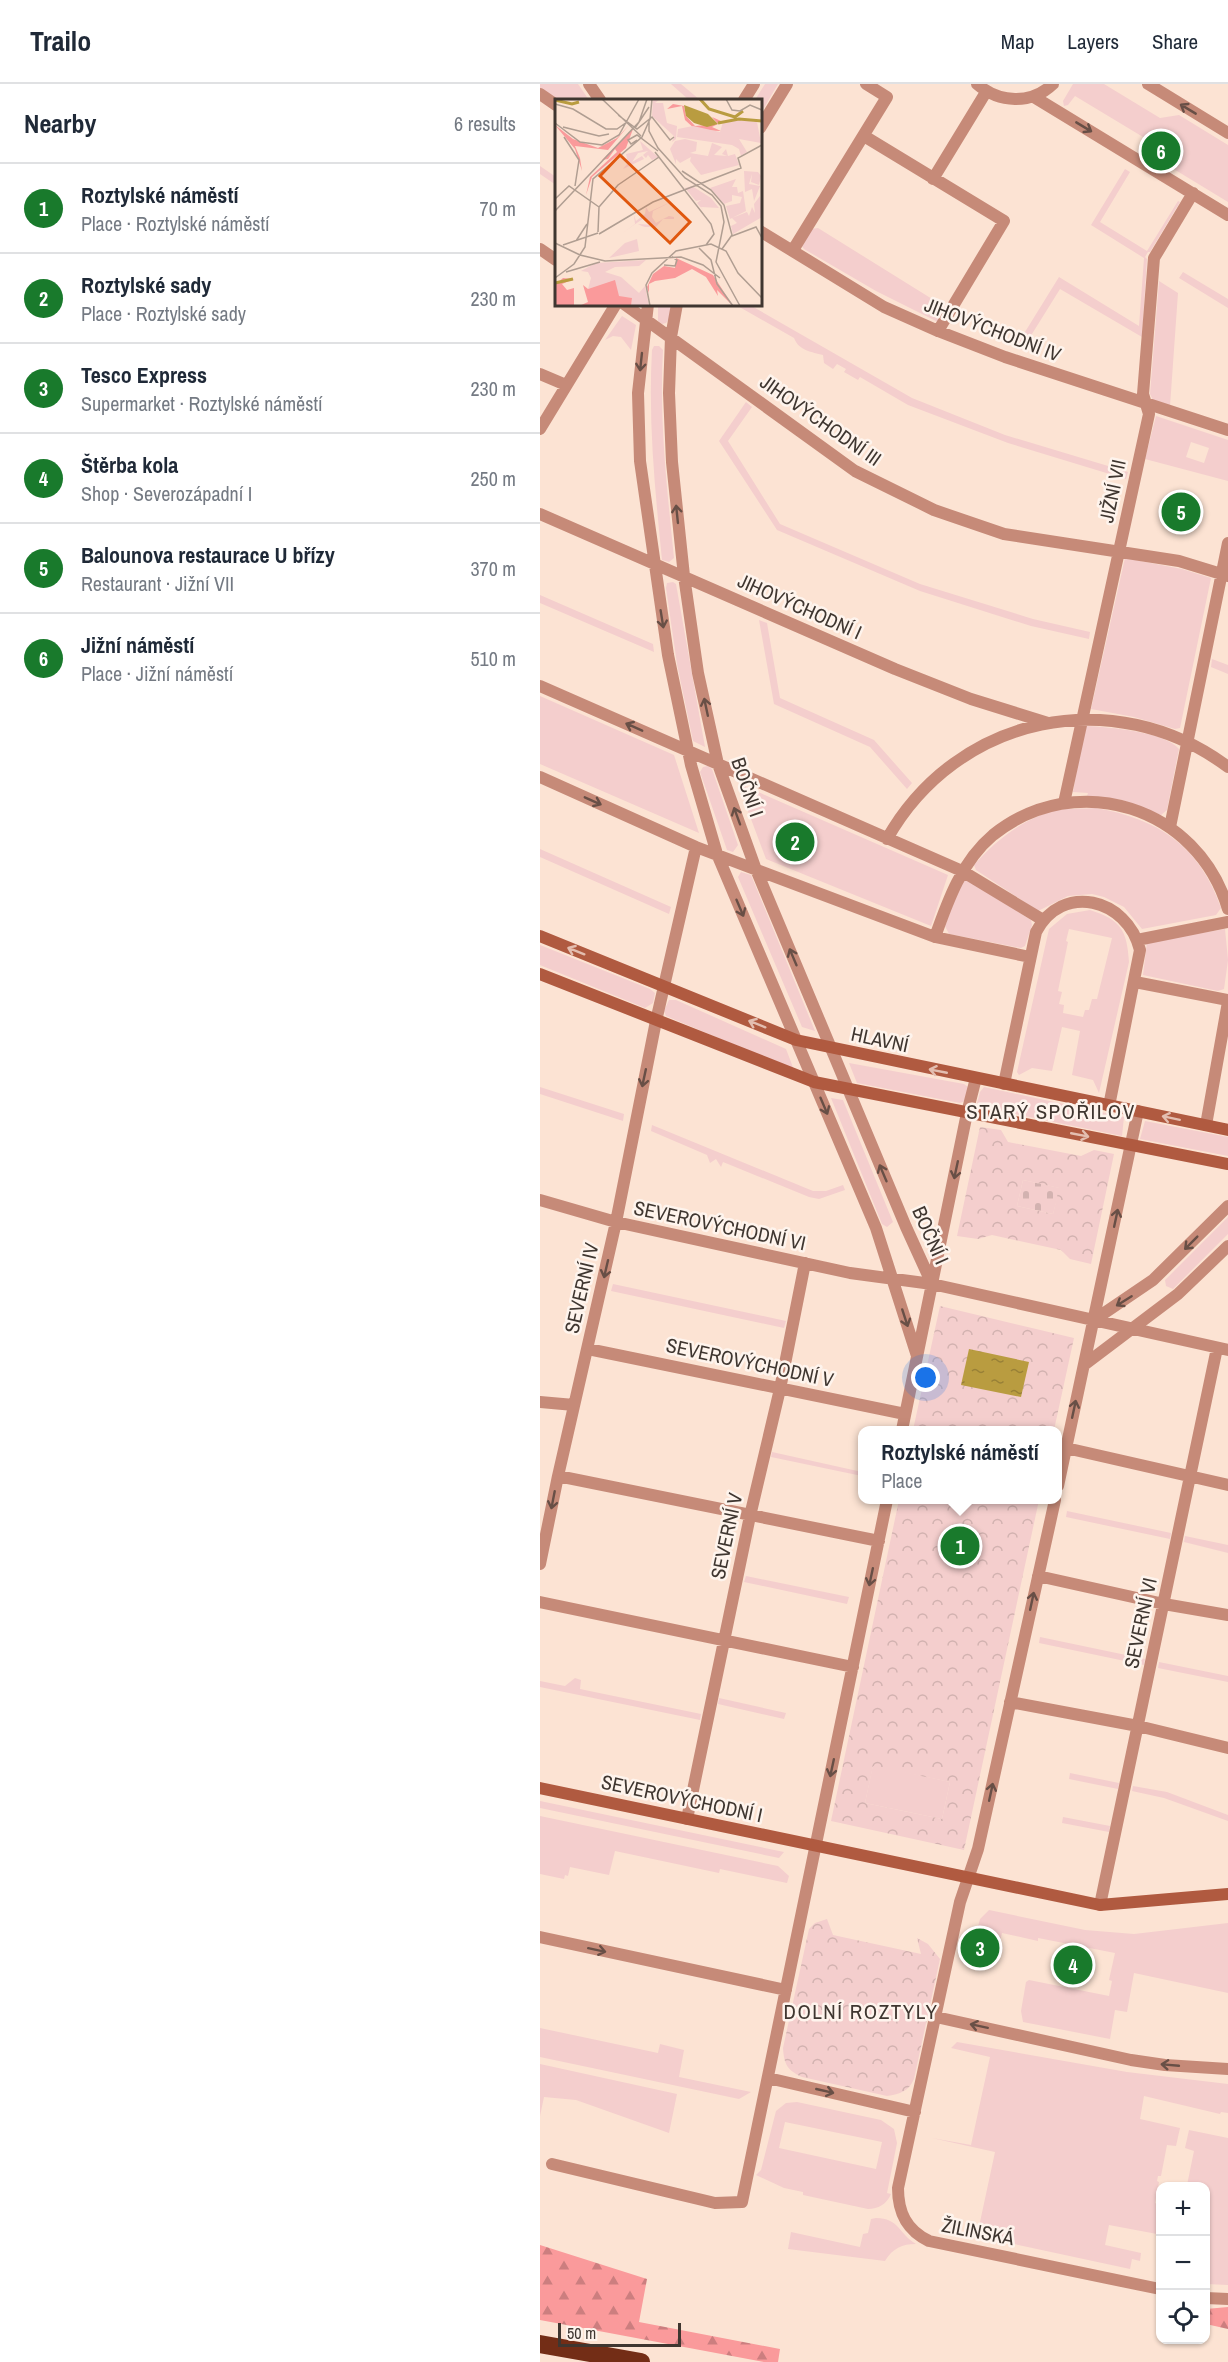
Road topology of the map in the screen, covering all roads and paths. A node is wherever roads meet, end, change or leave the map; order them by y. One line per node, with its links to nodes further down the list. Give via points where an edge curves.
1 (589, 84): 10 (street)
2 (754, 84): 11 (street)
3 (787, 84): 13 (street)
4 (866, 84): 15 (street, via 887,97)
5 (1053, 84): 9 (street)
6 (1148, 84): 14 (street, one-way to 6)
7 (982, 88): 9 (street, via 1001,98); 16 (street)
8 (540, 94): 12 (street)
9 (1034, 97): 17 (street, one-way to 17)
10 (599, 99)
11 (745, 99)
12 (555, 104)
13 (762, 125)
14 (1228, 133)
15 (864, 136): 16 (street); 21 (street)
16 (933, 179): 28 (street, via 1004,221)
17 (1193, 193): 18 (street); 32 (street, JIŽNÍ VII, via 1154,258 1143,394)
18 (1228, 215)
19 (762, 232): 21 (street, JIHOVÝCHODNÍ IV)
20 (540, 249): 22 (street)
21 (793, 250): 28 (street, JIHOVÝCHODNÍ IV, via 884,307)
22 (555, 259)
23 (615, 306): 31 (street)
24 (627, 306): 27 (street, JIHOVÝCHODNÍ III)
25 (648, 306): 27 (street)
26 (677, 306): 29 (street, BOČNÍ I)
27 (646, 319): 29 (street, JIHOVÝCHODNÍ III); 38 (street, one-way to 38, via 638,393 640,461)
28 (938, 331): 32 (street, JIHOVÝCHODNÍ IV)
29 (671, 337): 37 (street, JIHOVÝCHODNÍ III, via 855,471 934,510 1004,534); 40 (street, BOČNÍ I, one-way to 29, via 672,462)
30 (540, 374): 31 (street)
31 (566, 385): 33 (street)
32 (1146, 404): 34 (street, JIHOVÝCHODNÍ IV); 37 (street, JIŽNÍ VII, via 1149,414)
33 (540, 429)
34 (1228, 430)
35 (540, 513): 38 (street, JIHOVÝCHODNÍ I)
36 (1228, 543): 39 (street)
37 (1119, 551): 39 (street, JIHOVÝCHODNÍ III, via 1179,561); 42 (street, JIŽNÍ VII)
38 (653, 561): 40 (street, JIHOVÝCHODNÍ I); 45 (street, one-way to 45)
39 (1225, 575): 44 (street)
40 (684, 576): 43 (street, JIHOVÝCHODNÍ I, via 895,669); 46 (street, BOČNÍ I, one-way to 40, via 698,673)
41 (540, 686): 45 (street, one-way to 41)
42 (1082, 720): 43 (street); 44 (street, via 1123,722); 49 (street, JIŽNÍ VII)
43 (1048, 723): 51 (street, via 987,743 947,768 918,795)
44 (1187, 742): 47 (street); 50 (street)
45 (688, 750): 46 (street); 53 (street)
46 (718, 764): 51 (street); 54 (street, BOČNÍ I, one-way to 46)
47 (1228, 767)
48 (540, 777): 52 (street, one-way to 52)
49 (1064, 803): 50 (street, via 1124,806); 55 (street, via 1010,823 984,844)
50 (1170, 827): 56 (street, via 1206,862 1223,891)
51 (887, 839): 55 (street)
52 (696, 847): 53 (street); 65 (street, SEVERNÍ IV)
53 (717, 854): 54 (street); 68 (street, one-way to 68)
54 (755, 867): 60 (street); 69 (street, BOČNÍ I, one-way to 54)
55 (962, 872): 57 (street); 60 (street)
56 (1228, 909)
57 (1043, 920): 61 (street, via 1064,906 1093,902 1124,918); 62 (street)
58 (1228, 922): 61 (street)
59 (540, 936): 65 (street, HLAVNÍ, one-way to 59)
60 (934, 937): 62 (street)
61 (1137, 940): 64 (street)
62 (1030, 957): 72 (street)
63 (540, 974): 67 (street)
64 (1135, 982): 66 (street); 74 (street)
65 (665, 987): 67 (street, SEVERNÍ IV); 68 (street, HLAVNÍ, one-way to 65)
66 (1228, 1001): 77 (street)
67 (656, 1021): 71 (street); 83 (street, SEVERNÍ IV, one-way to 83)
68 (796, 1040): 69 (street, HLAVNÍ); 71 (street)
69 (832, 1049): 70 (street, HLAVNÍ, one-way to 69); 73 (street, BOČNÍ I)
70 (976, 1078): 72 (street, HLAVNÍ); 76 (street)
71 (814, 1082): 73 (street); 86 (street, one-way to 86, via 876,1228)
72 (1004, 1084): 74 (street, HLAVNÍ)
73 (849, 1090): 76 (street); 87 (street, BOČNÍ I, one-way to 73)
74 (1109, 1106): 75 (street, HLAVNÍ)
75 (1138, 1111): 77 (street, HLAVNÍ, one-way to 75); 79 (street)
76 (967, 1113): 79 (street, one-way to 79); 87 (street, one-way to 87)
77 (1206, 1125): 78 (street, HLAVNÍ)
78 (1228, 1130)
79 (1132, 1145): 80 (street); 88 (street, one-way to 79)
80 (1228, 1164)
81 (540, 1200): 83 (street, SEVEROVÝCHODNÍ VI)
82 (1228, 1206): 88 (street, one-way to 88, via 1153,1280)
83 (616, 1222): 85 (street, SEVEROVÝCHODNÍ VI); 90 (street, SEVERNÍ IV, one-way to 90)
84 (1228, 1246): 89 (street, via 1179,1294)
85 (805, 1263): 86 (street, SEVEROVÝCHODNÍ VI); 94 (street, SEVERNÍ V)
86 (893, 1280): 87 (street, SEVEROVÝCHODNÍ VI); 92 (street, one-way to 92)
87 (932, 1284): 88 (street, SEVEROVÝCHODNÍ VI); 92 (street)
88 (1094, 1320): 89 (street, SEVEROVÝCHODNÍ VI); 93 (street)
89 (1135, 1329): 91 (street, SEVEROVÝCHODNÍ VI); 93 (street)
90 (588, 1349): 94 (street, SEVEROVÝCHODNÍ V); 96 (street, SEVERNÍ IV)
91 (1223, 1349): 102 (street, SEVERNÍ VI)
92 (917, 1356): 97 (street)
93 (1084, 1365): 99 (street, one-way to 93)
94 (780, 1389): 97 (street, SEVEROVÝCHODNÍ V); 106 (street, SEVERNÍ V)
95 (540, 1402): 96 (street)
96 (574, 1405): 101 (street, SEVERNÍ IV)
97 (905, 1414): 98 (street)
98 (903, 1426)
99 (1066, 1448): 100 (street); 102 (street)
100 (1062, 1467)
101 (558, 1476): 106 (street); 108 (street, SEVERNÍ IV, one-way to 108)
102 (1190, 1477): 103 (street); 111 (street, SEVERNÍ VI)
103 (1228, 1485)
104 (886, 1504): 107 (street)
105 (1054, 1504): 109 (street, ŽILINSKÁ)
106 (750, 1516): 107 (street); 113 (street, SEVERNÍ V)
107 (879, 1541): 114 (street, one-way to 114)
108 (540, 1564)
109 (1038, 1576): 111 (street); 115 (street, ŽILINSKÁ, one-way to 109)
110 (540, 1602): 113 (street)
111 (1164, 1604): 112 (street); 116 (street, SEVERNÍ VI)
112 (1228, 1616)
113 (723, 1641): 114 (street); 119 (street, SEVERNÍ V)
114 (853, 1667): 120 (street, one-way to 120)
115 (1010, 1702): 116 (street); 121 (street, ŽILINSKÁ, one-way to 115)
116 (1138, 1726): 117 (street); 123 (street, SEVERNÍ VI)
117 (1228, 1748)
118 (540, 1788): 119 (street, SEVEROVÝCHODNÍ I)
119 (687, 1819): 120 (street, SEVEROVÝCHODNÍ I)
120 (816, 1846): 121 (street, SEVEROVÝCHODNÍ I); 125 (street)
121 (968, 1878): 123 (street, SEVEROVÝCHODNÍ I); 126 (street, ŽILINSKÁ)
122 (1228, 1894): 123 (street, SEVEROVÝCHODNÍ I)
123 (1100, 1905)
124 (540, 1937): 125 (street, one-way to 125)
125 (786, 1990): 128 (street)
126 (936, 2017): 127 (street, one-way to 126, via 1131,2060); 129 (street, ŽILINSKÁ)
127 (1228, 2069)
128 (768, 2078): 129 (street, one-way to 129); 130 (street, via 742,2202 715,2203)
129 (915, 2112): 131 (street, ŽILINSKÁ, via 898,2203 917,2235 928,2241)
130 (552, 2164)
131 (1156, 2288)
132 (1210, 2298): 133 (street)
133 (1228, 2299)
134 (540, 2344): 135 (highway)
135 (641, 2362)

